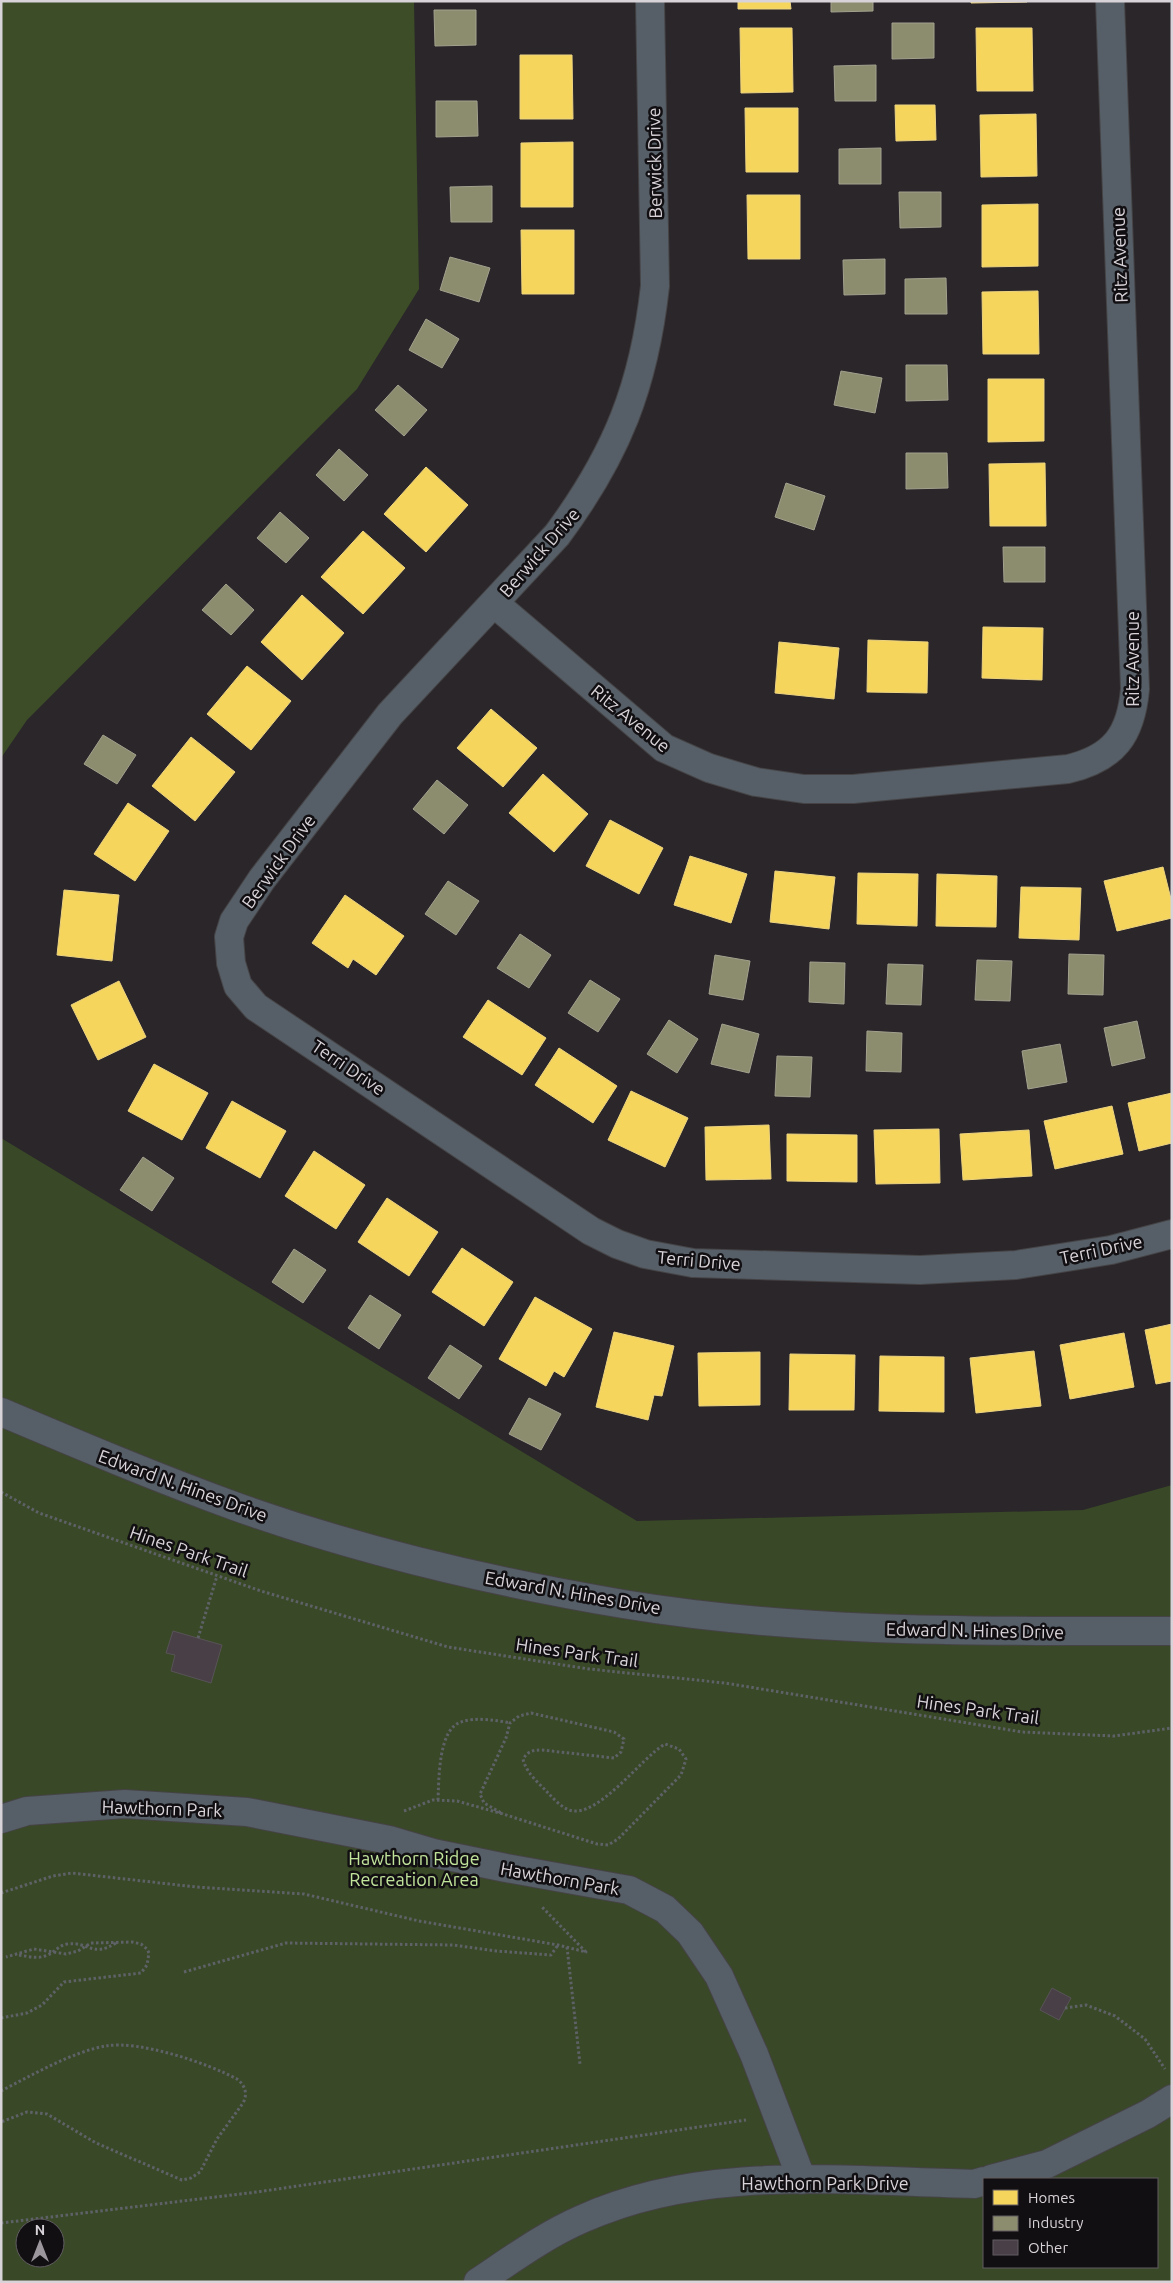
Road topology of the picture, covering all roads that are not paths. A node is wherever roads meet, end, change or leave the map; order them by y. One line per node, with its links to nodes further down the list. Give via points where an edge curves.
1 (650, 1): 3 (street, Berwick Drive, via 656,270 651,327 642,366 630,406 603,468 582,503 558,535)
2 (1110, 1): 3 (street, Ritz Avenue, via 1135,689 1133,712 1114,746 1085,764 853,790 804,789 756,782 709,768 664,748)
3 (494, 603): 4 (street, Berwick Drive, via 390,714 262,879 234,921 230,937)
4 (231, 964): 5 (street, Terri Drive, via 238,986 256,1006 591,1231 645,1254 694,1262 920,1270 1016,1266 1111,1250)
5 (1172, 1234)
6 (1, 1412): 7 (street, Edward N. Hines Drive, via 102,1456 238,1508 352,1544 468,1573 624,1604 724,1616 911,1630)
7 (1172, 1631)
8 (1, 1819): 11 (street, Hawthorn Park, via 27,1811 125,1804 247,1812 389,1840 506,1868 629,1890 664,1909 690,1933 718,1976 754,2054)
9 (1172, 2099): 10 (street, via 1046,2164)
10 (994, 2178)
11 (802, 2180): 12 (street, Hawthorn Park Drive, via 974,2184); 13 (street, Hawthorn Park Drive, via 759,2180 642,2197 581,2219)
12 (983, 2181)
13 (478, 2282)

